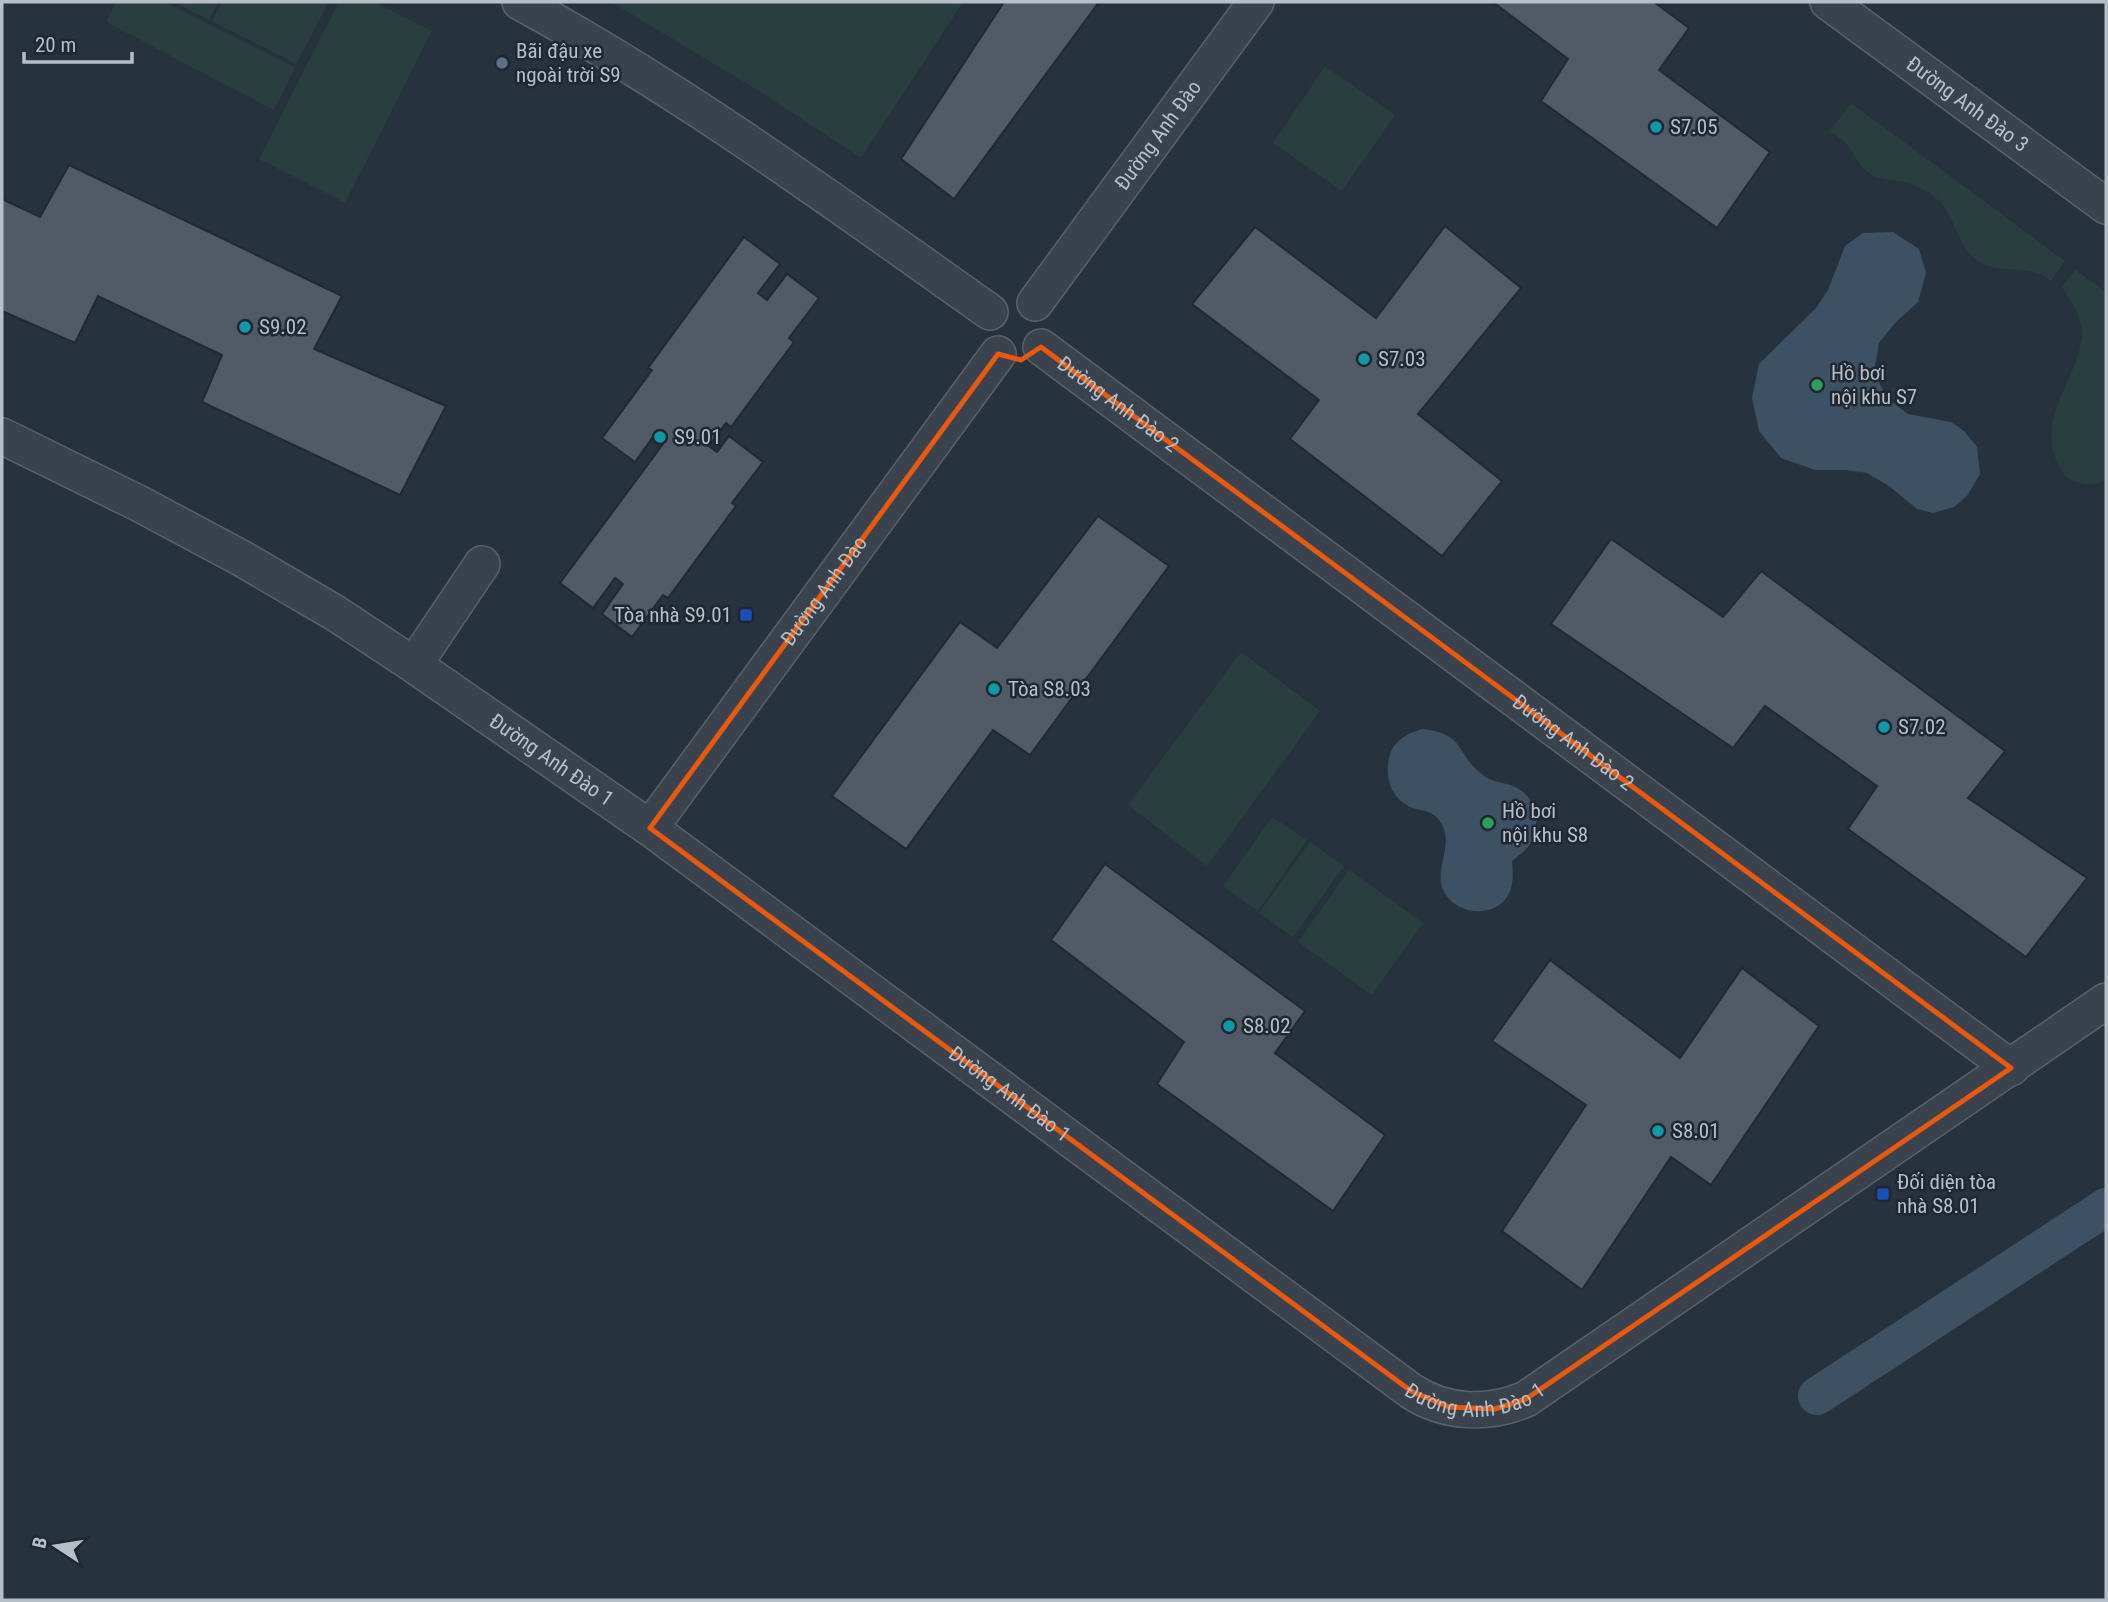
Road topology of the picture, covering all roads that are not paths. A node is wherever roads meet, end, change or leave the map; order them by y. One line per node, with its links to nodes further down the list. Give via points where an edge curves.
1 (520, 2): 6 (street, via 601,47 753,144)
2 (1256, 2): 5 (street, Đường Anh Đào)
3 (1828, 2): 4 (street, Đường Anh Đào 3)
4 (2106, 206)
5 (1035, 303): 6 (street, via 1011,298); 7 (street, via 1047,324)
6 (990, 312): 8 (street, via 986,339)
7 (1041, 347): 8 (street, via 1021,360); 14 (street, Đường Anh Đào 2)
8 (998, 354): 12 (street, Đường Anh Đào)
9 (2, 436): 11 (street, Đường Anh Đào 1, via 242,558)
10 (482, 564): 11 (street)
11 (414, 665): 12 (street, Đường Anh Đào 1)
12 (650, 828): 14 (street, Đường Anh Đào 1, via 1411,1391 1449,1407 1495,1409 1527,1399)
13 (2106, 1002): 14 (street)
14 (2011, 1068)

